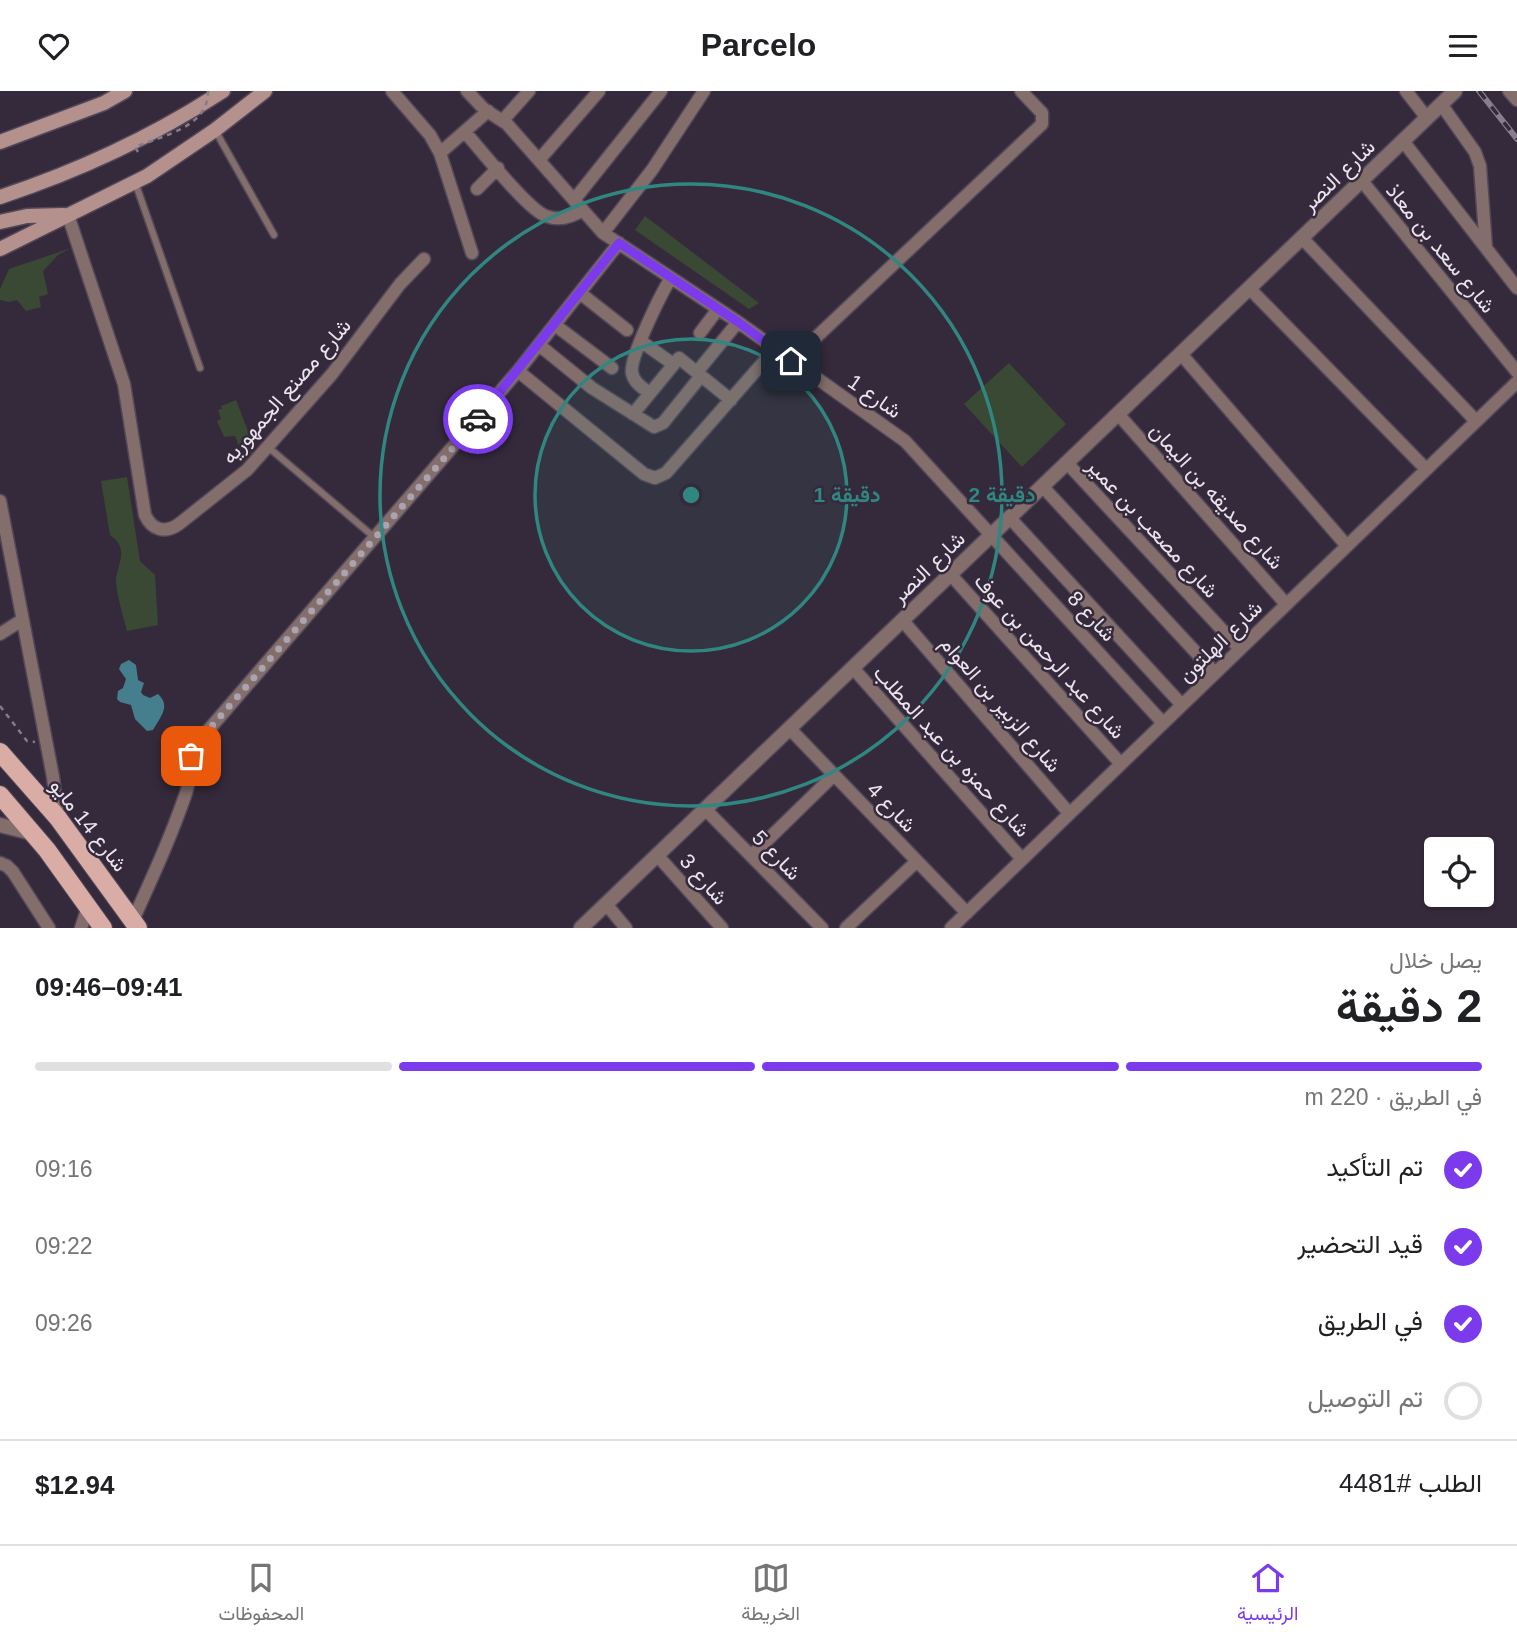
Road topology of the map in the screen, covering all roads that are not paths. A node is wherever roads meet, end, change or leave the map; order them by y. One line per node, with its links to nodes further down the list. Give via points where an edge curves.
1 (125, 91): 14 (main road)
2 (223, 91): 30 (main road, via 118,151)
3 (265, 91): 20 (main road)
4 (393, 91): 24 (street)
5 (467, 91): 17 (street, شارع 1)
6 (529, 91): 19 (street)
7 (599, 91): 25 (street)
8 (661, 91): 31 (street)
9 (704, 91): 34 (street)
10 (1021, 91): 55 (street, via 1042,113 1042,124)
11 (1406, 91): 18 (street)
12 (1455, 91): 16 (street, شارع النصر)
13 (1509, 91): 15 (street)
14 (107, 97): 23 (main road)
15 (1517, 100)
16 (1441, 104): 18 (street, شارع النصر); 38 (street, via 1480,166)
17 (488, 111): 19 (street, شارع 1); 21 (street)
18 (1427, 118): 22 (street, شارع النصر)
19 (503, 120): 25 (street, شارع 1)
20 (215, 130): 28 (main road); 35 (lane)
21 (465, 132): 24 (street); 26 (street)
22 (1404, 141): 27 (street, شارع النصر); 38 (street)
23 (0, 142)
24 (440, 153): 40 (street)
25 (539, 160): 31 (street, شارع 1)
26 (498, 168): 29 (street); 31 (street, via 531,206 547,217 566,218)
27 (1362, 181): 36 (street, شارع النصر); 60 (street, شارع سعد بن معاذ)
28 (135, 182): 32 (main road); 57 (lane)
29 (477, 189)
30 (0, 197)
31 (578, 205): 34 (street, شارع 1)
32 (68, 215): 33 (main road); 39 (main road); 68 (street, شارع مصنع الجمهوريه, via 124,384 149,523 163,531 172,529 247,470)
33 (0, 222)
34 (603, 233): 37 (street, شارع 1)
35 (274, 235)
36 (1302, 238): 44 (street, شارع النصر); 67 (street)
37 (619, 243): 42 (street, شارع 1); 45 (street)
38 (1486, 248): 43 (street)
39 (0, 249)
40 (472, 254)
41 (424, 259): 68 (street, شارع مصنع الجمهوريه)
42 (671, 278): 46 (street, شارع 1); 51 (street)
43 (1517, 288)
44 (1250, 289): 54 (street, شارع النصر); 70 (street)
45 (580, 293): 48 (street); 49 (street)
46 (718, 309): 47 (street, شارع 1); 50 (street)
47 (738, 322): 53 (street, شارع 1); 61 (street)
48 (555, 324): 52 (street); 58 (street)
49 (627, 330)
50 (699, 333)
51 (642, 342): 56 (street); 63 (street, via 632,373)
52 (539, 345): 59 (street); 65 (street)
53 (775, 349): 55 (street, شارع 1); 64 (street)
54 (1181, 354): 66 (street, شارع النصر); 76 (street)
55 (791, 361): 74 (street, شارع 1, via 905,441)
56 (673, 364): 61 (street, via 680,358); 63 (street)
57 (200, 368)
58 (612, 368)
59 (518, 371): 64 (street, via 644,474 655,478 666,473); 75 (street)
60 (1517, 372)
61 (699, 374): 64 (street); 65 (street, via 663,423 654,427)
62 (1517, 382): 67 (street, شارع الهلتون)
63 (650, 393): 65 (street)
64 (731, 400)
65 (633, 414)
66 (1118, 414): 69 (street, شارع النصر); 78 (street, شارع صديقه بن اليمان)
67 (1476, 421): 70 (street, شارع الهلتون)
68 (268, 447): 75 (lane)
69 (1067, 463): 71 (street, شارع النصر); 82 (street, شارع مصعب بن عمير)
70 (1426, 469): 76 (street, شارع الهلتون)
71 (1042, 487): 73 (street, شارع النصر); 84 (street)
72 (0, 501): 79 (street)
73 (1010, 519): 74 (street, شارع النصر); 85 (street)
74 (992, 535): 77 (street, شارع النصر); 86 (street, شارع 8)
75 (375, 538): 105 (street, via 195,746 187,792)
76 (1347, 546): 78 (street, شارع الهلتون)
77 (951, 575): 80 (street, شارع النصر); 89 (street, شارع عبد الرحمن بن عوف)
78 (1286, 604): 82 (street, شارع الهلتون)
79 (22, 620): 81 (street); 94 (street)
80 (903, 621): 83 (street, شارع النصر); 93 (street, شارع الزبير بن العوام)
81 (0, 634)
82 (1240, 649): 84 (street, شارع الهلتون)
83 (853, 668): 87 (street, شارع النصر); 99 (street, شارع حمزه بن عبد المطلب)
84 (1214, 673): 85 (street, شارع الهلتون)
85 (1182, 705): 86 (street, شارع الهلتون)
86 (1163, 723): 89 (street, شارع الهلتون)
87 (790, 729): 90 (street, شارع 4); 92 (street, شارع النصر)
88 (0, 752): 94 (main road, شارع 14 مايو)
89 (1121, 764): 93 (street, شارع الهلتون)
90 (834, 775): 98 (street); 100 (street, شارع 4)
91 (0, 796): 96 (main road)
92 (705, 809): 97 (street, شارع النصر); 98 (street, شارع 5)
93 (1069, 813): 99 (street, شارع الهلتون)
94 (58, 818): 105 (main road, شارع 14 مايو)
95 (0, 825): 96 (street)
96 (32, 833): 103 (main road)
97 (657, 855): 102 (street, شارع النصر); 111 (street, شارع 3)
98 (751, 856): 112 (street, شارع 5)
99 (1023, 859): 104 (street, شارع الهلتون)
100 (917, 861): 104 (street, شارع 4); 113 (street)
101 (0, 863): 106 (street, via 13,872)
102 (606, 904): 109 (street, شارع النصر); 110 (street)
103 (88, 907): 107 (street); 108 (main road)
104 (967, 913): 114 (street, شارع الهلتون)
105 (136, 924)
106 (49, 928)
107 (81, 928)
108 (103, 928)
109 (581, 928)
110 (626, 928)
111 (722, 928)
112 (822, 928)
113 (846, 928)
114 (951, 928)

